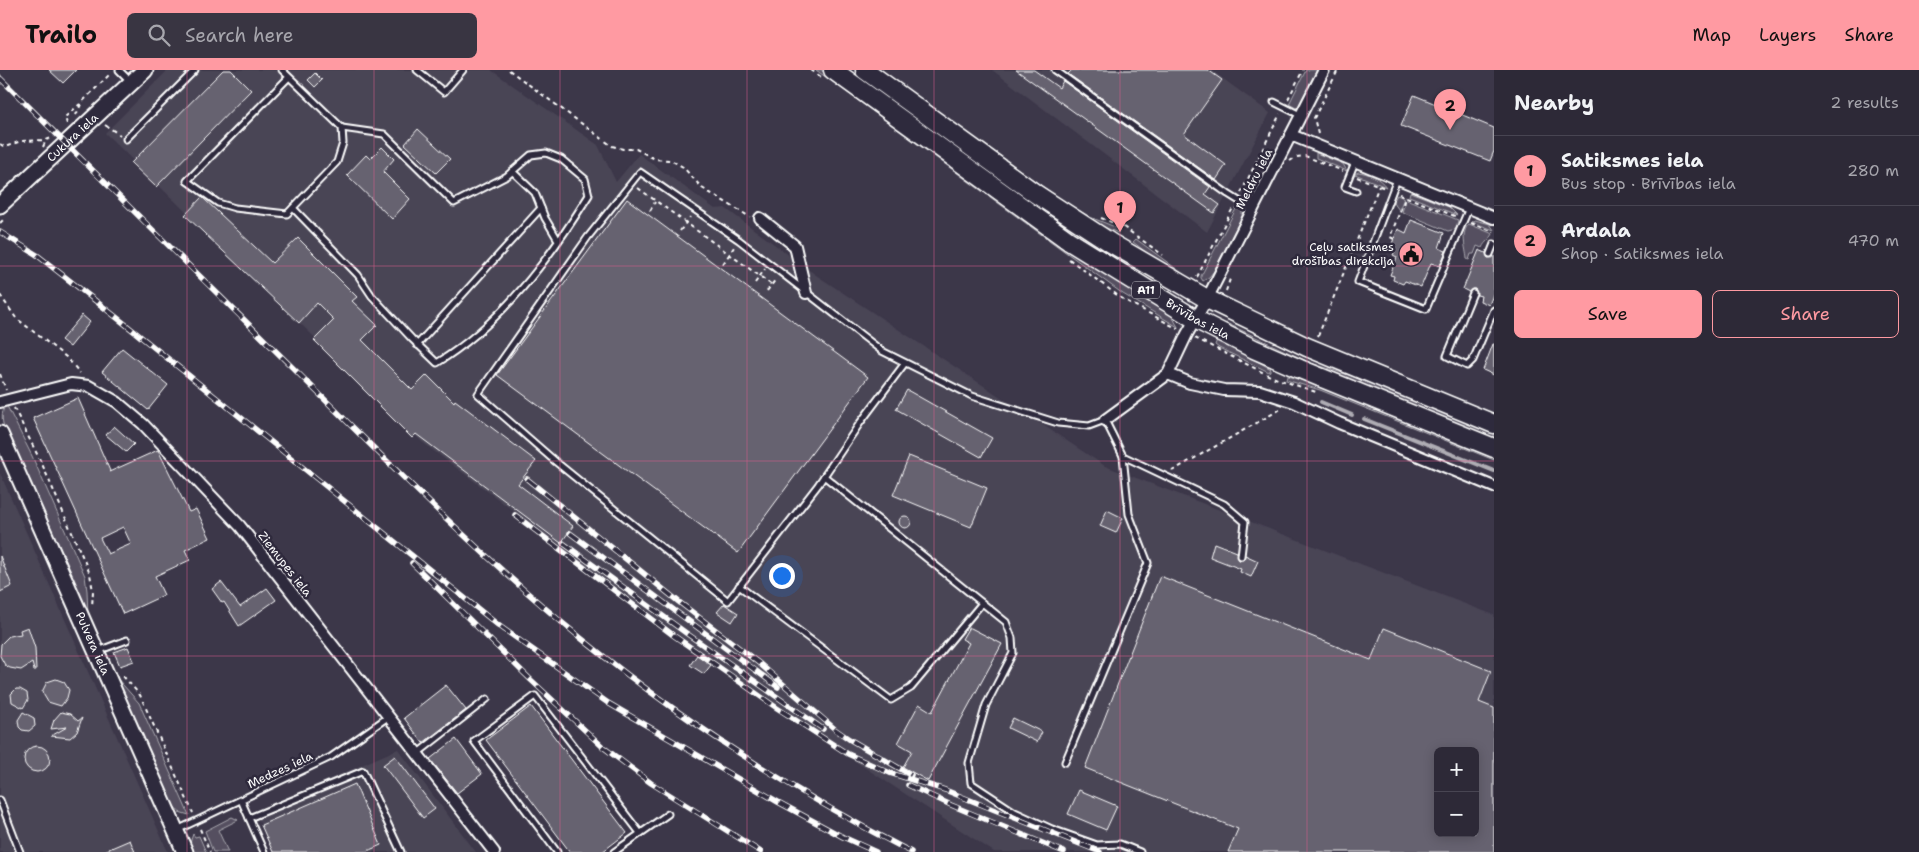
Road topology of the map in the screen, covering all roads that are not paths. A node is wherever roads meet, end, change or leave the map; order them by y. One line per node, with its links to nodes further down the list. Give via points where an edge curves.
1 (119, 70): 12 (lane)
2 (145, 70): 12 (main road, Cukura iela)
3 (196, 70): 17 (lane)
4 (282, 70): 11 (lane)
5 (417, 70): 6 (lane, via 444,92)
6 (463, 70)
7 (833, 70): 36 (highway, Brīvības iela / A11, via 1069,241)
8 (865, 70): 34 (highway, Brīvības iela / A11, via 1036,194)
9 (1055, 70): 26 (lane)
10 (1324, 70): 14 (street, Meldru iela)
11 (289, 78): 15 (lane); 23 (lane, via 188,181 218,204 287,214)
12 (132, 83): 22 (main road, Cukura iela)
13 (1274, 102): 14 (lane)
14 (1300, 115): 16 (street, Meldru iela)
15 (342, 128): 19 (lane, via 384,134 454,203); 23 (lane, via 343,143 337,162)
16 (1291, 134): 18 (street); 26 (street, Meldru iela)
17 (126, 139)
18 (1355, 162): 20 (street); 21 (lane, via 1345,187)
19 (512, 171): 24 (lane, via 535,193); 29 (lane, via 531,155 546,153 561,159 585,179 589,195)
20 (1397, 179): 25 (street); 25 (lane, via 1358,282 1426,309)
21 (1356, 191)
22 (0, 205)
23 (293, 208): 37 (lane, via 358,275 372,296)
24 (541, 208): 29 (lane); 37 (lane)
25 (1469, 208): 28 (street)
26 (1252, 209): 34 (street, Meldru iela)
27 (760, 218): 32 (street, via 795,246)
28 (1494, 218)
29 (558, 240): 37 (lane, via 509,304 447,357 437,363)
30 (1494, 244): 31 (lane)
31 (1490, 254)
32 (806, 293): 38 (lane, via 882,351); 49 (lane, via 739,240 640,172 588,237 478,394 556,462 728,601)
33 (1473, 293): 35 (lane, via 1446,356 1468,366)
34 (1206, 299): 36 (street, Meldru iela); 42 (highway, Brīvības iela / A11, via 1306,347)
35 (1494, 310)
36 (1195, 319): 39 (street, Meldru iela); 44 (highway, Brīvības iela / A11, via 1300,369)
37 (417, 345)
38 (906, 363): 41 (lane, via 972,396 1058,423 1090,426); 46 (lane)
39 (1168, 374): 41 (street); 47 (street, via 1190,383 1224,390 1260,391 1294,402)
40 (4, 400): 54 (street, Ziemupes iela, via 71,384 89,386 117,402 162,443 240,526)
41 (1106, 420): 45 (lane)
42 (1494, 424)
43 (0, 434): 52 (main road, Pulvera iela)
44 (1494, 448)
45 (1123, 456): 48 (lane, via 1224,504 1245,522); 56 (lane, via 1129,514 1148,563)
46 (824, 476): 49 (lane); 50 (lane)
47 (1494, 487)
48 (1241, 556)
49 (740, 586): 50 (lane, via 890,700 912,688)
50 (982, 603): 70 (lane, via 1006,622 1014,653 986,704 969,763 971,784 1015,812 1052,829 1097,845 1120,844)
51 (128, 640): 52 (lane)
52 (96, 652): 61 (main road, Pulvera iela)
53 (488, 699): 55 (lane)
54 (388, 717): 55 (street, Ziemupes iela); 58 (lane, Medzes iela, via 331,757)
55 (418, 753): 67 (street, Ziemupes iela)
56 (1065, 762)
57 (0, 800): 64 (lane)
58 (241, 800): 60 (lane); 61 (lane, Medzes iela)
59 (668, 814): 62 (lane)
60 (249, 818): 63 (lane, via 362,771); 66 (lane)
61 (176, 830): 65 (main road, Pulvera iela)
62 (640, 833): 68 (lane, via 536,696 474,740); 69 (lane)
63 (400, 851)
64 (20, 852)
65 (185, 852)
66 (264, 852)
67 (494, 852)
68 (557, 852)
69 (614, 852)
70 (1140, 852)

